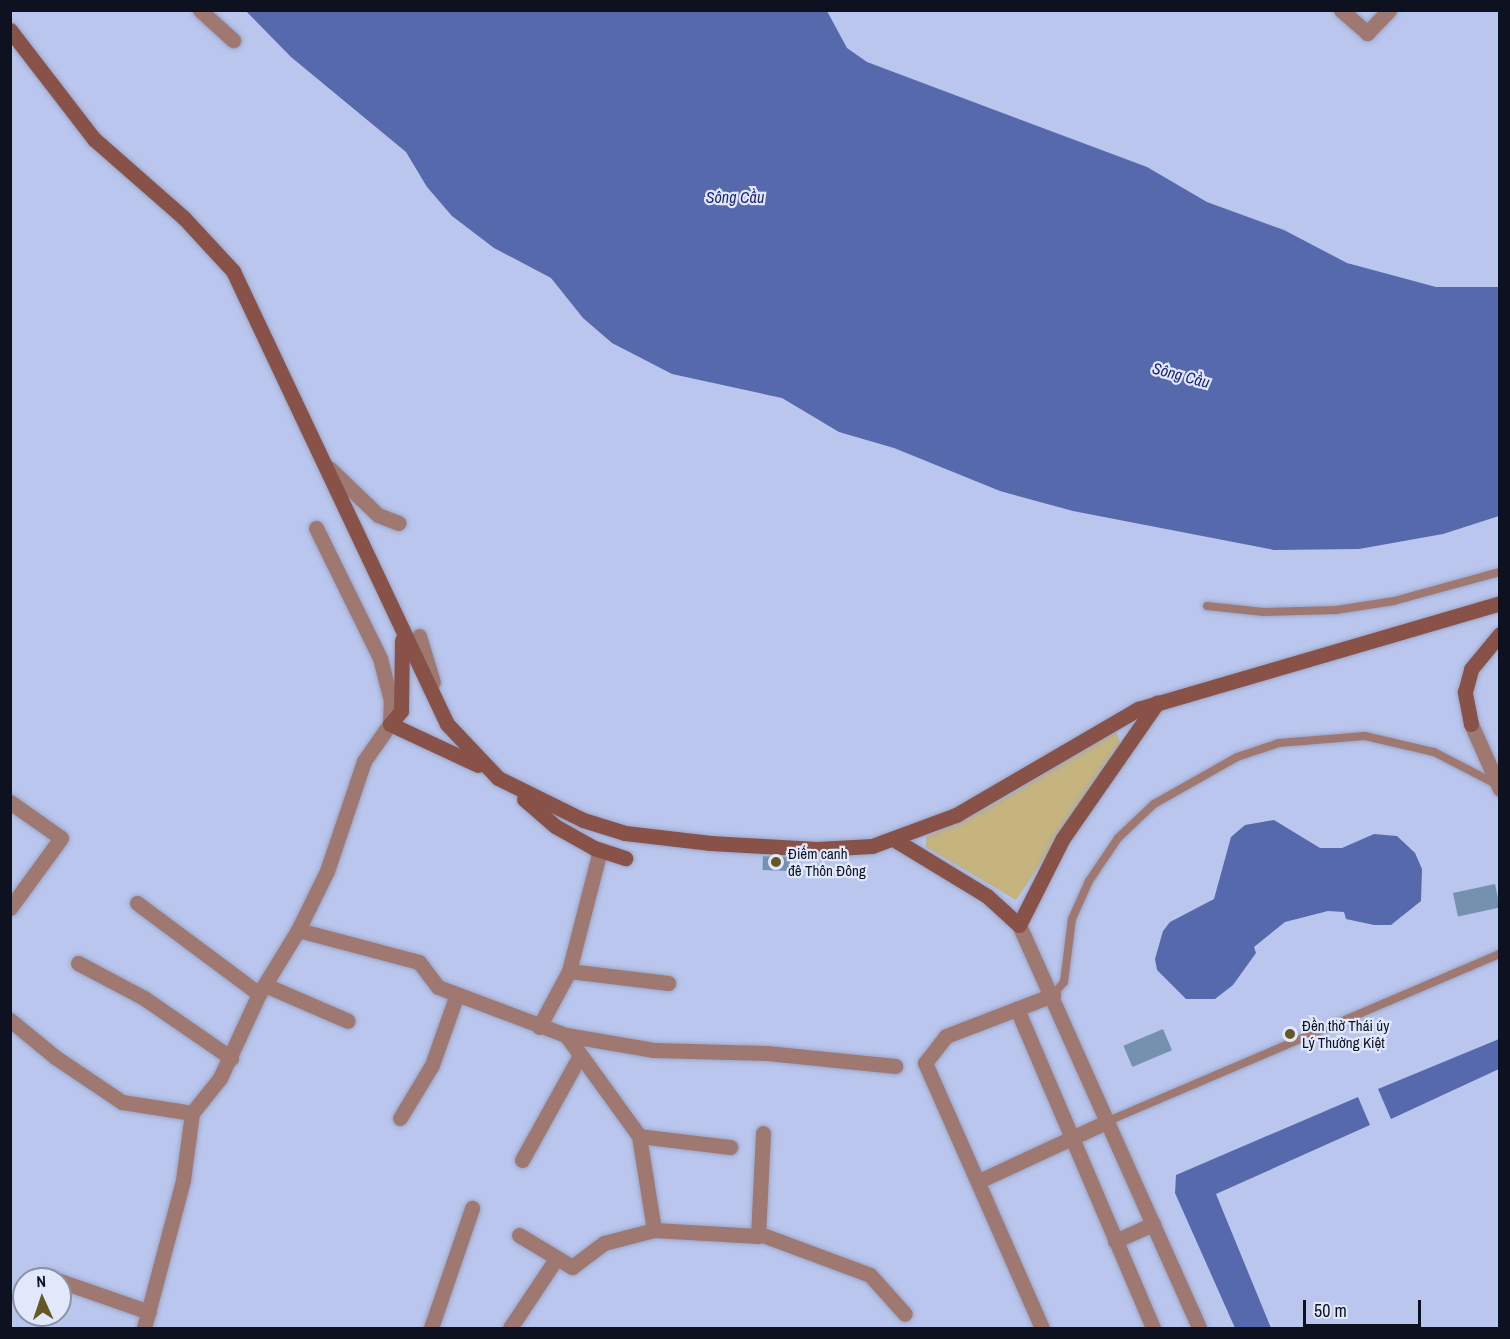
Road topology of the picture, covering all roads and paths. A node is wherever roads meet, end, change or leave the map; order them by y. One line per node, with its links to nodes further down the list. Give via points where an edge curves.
1 (200, 10): 5 (street)
2 (1341, 10): 3 (street, via 1366,33)
3 (1389, 10)
4 (10, 30): 6 (main road, via 94,139 184,218 233,270)
5 (233, 40)
6 (329, 468): 7 (street, via 378,515); 12 (main road)
7 (399, 523)
8 (316, 528): 16 (street, via 380,658 391,701)
9 (1500, 572): 11 (lane, via 1394,600 1336,610 1264,612)
10 (1500, 603): 15 (main road)
11 (1207, 606)
12 (402, 634): 16 (main road, via 401,711); 17 (main road)
13 (1500, 634): 18 (main road, via 1471,669 1465,692)
14 (419, 636): 17 (street)
15 (1156, 703): 23 (main road, via 1114,720 956,815); 28 (main road, via 1063,838)
16 (390, 724): 19 (main road); 29 (street, via 364,761 327,871)
17 (447, 724): 19 (main road)
18 (1471, 724): 21 (street)
19 (483, 766): 20 (main road)
20 (509, 784): 23 (main road, via 546,805 625,833 851,850); 24 (main road, via 555,826)
21 (1498, 787): 36 (lane, via 1434,752 1365,736 1280,743 1237,757 1154,804 1118,838 1089,881 1072,919 1064,982)
22 (10, 802): 27 (street, via 61,838)
23 (895, 840): 28 (main road, via 987,896)
24 (600, 850): 25 (main road); 32 (street)
25 (625, 858)
26 (137, 903): 34 (street)
27 (10, 908)
28 (1019, 925): 36 (street)
29 (298, 930): 34 (street); 35 (street, via 419,962 430,981)
30 (1500, 954): 47 (lane)
31 (78, 963): 43 (street, via 144,998)
32 (569, 971): 33 (street); 40 (street)
33 (668, 983)
34 (262, 990): 39 (street); 43 (street)
35 (457, 994): 40 (street); 46 (street, via 432,1065)
36 (1053, 994): 37 (street); 47 (street)
37 (1017, 1009): 50 (street); 53 (street, via 946,1036 925,1063)
38 (10, 1020): 45 (street, via 55,1057 122,1102)
39 (348, 1021)
40 (539, 1027): 41 (street)
41 (566, 1035): 42 (street); 44 (street, via 654,1050 767,1053)
42 (579, 1057): 49 (street); 52 (street)
43 (231, 1058): 45 (street)
44 (895, 1066)
45 (192, 1113): 62 (street, via 183,1180)
46 (400, 1118)
47 (1108, 1120): 50 (street); 55 (street)
48 (763, 1133): 57 (street)
49 (639, 1136): 51 (street); 56 (street)
50 (1071, 1138): 53 (street); 59 (street)
51 (730, 1147)
52 (522, 1160)
53 (979, 1181): 67 (street)
54 (472, 1208): 65 (street)
55 (1153, 1224): 59 (street); 69 (street)
56 (654, 1230): 57 (street, via 753,1237); 60 (street, via 604,1243 574,1267)
57 (760, 1234): 63 (street, via 870,1275)
58 (519, 1235): 60 (street)
59 (1115, 1241): 68 (street)
60 (556, 1259): 66 (street)
61 (72, 1285): 62 (street)
62 (149, 1312): 64 (street)
63 (905, 1314)
64 (144, 1329)
65 (431, 1329)
66 (510, 1329)
67 (1042, 1329)
68 (1153, 1329)
69 (1199, 1329)

